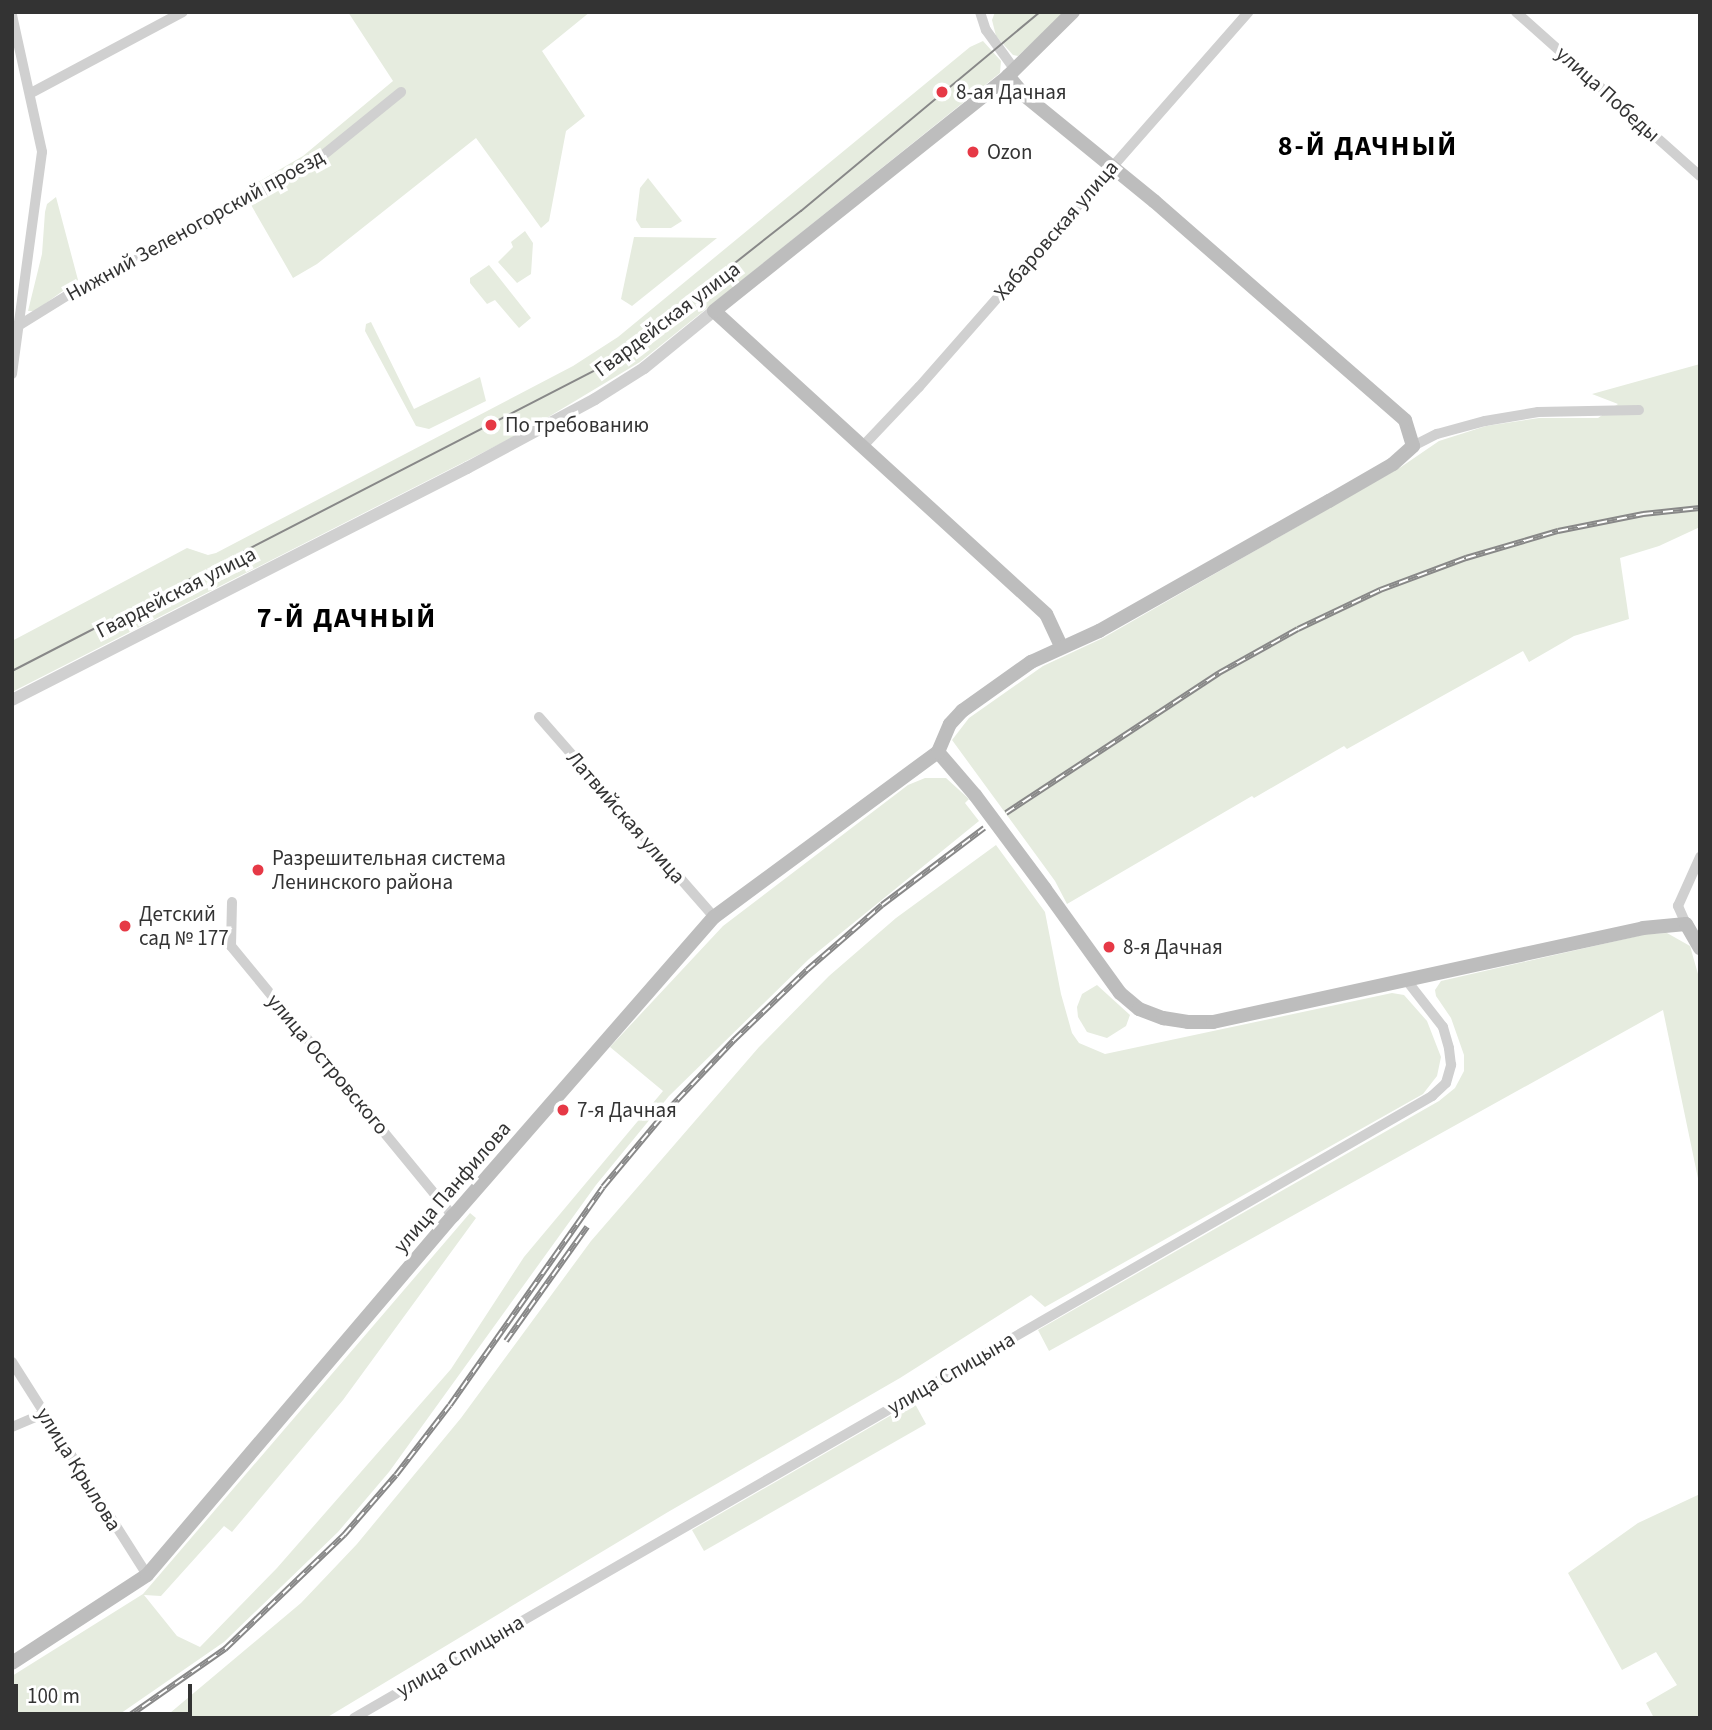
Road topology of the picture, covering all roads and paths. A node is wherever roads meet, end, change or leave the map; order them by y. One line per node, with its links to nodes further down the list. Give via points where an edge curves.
1 (183, 12): 9 (street)
2 (1073, 12): 7 (main road, Гвардейская улица)
3 (1248, 12): 10 (street, Хабаровская улица)
4 (1516, 12): 11 (street, улица Победы)
5 (982, 13): 7 (street, via 986,30)
6 (12, 15): 9 (street)
7 (1011, 73): 10 (main road, via 1024,94); 12 (main road, Гвардейская улица)
8 (401, 92): 13 (street, Нижний Зеленогорский проезд, via 311,165 81,287)
9 (31, 93): 13 (street, via 42,152)
10 (1111, 167): 16 (main road, via 1405,420); 17 (street, Хабаровская улица)
11 (1700, 176)
12 (715, 311): 17 (main road); 19 (street, Гвардейская улица, via 644,368 595,399)
13 (18, 326): 14 (street)
14 (12, 374)
15 (1639, 410): 16 (street, via 1538,412 1437,434)
16 (1413, 446): 18 (main road, via 1393,464 1329,501 1099,631)
17 (862, 447): 18 (main road, via 1046,614)
18 (1061, 646): 21 (main road, via 962,711 950,724)
19 (12, 700)
20 (539, 717): 24 (street, Латвийская улица)
21 (938, 751): 24 (main road, улица Панфилова); 27 (main road, bridge, via 1120,993 1139,1009 1163,1018 1213,1022)
22 (1700, 857): 25 (street, via 1678,906)
23 (232, 902): 28 (street, улица Островского, via 231,946)
24 (714, 917): 28 (main road, улица Панфилова)
25 (1686, 925): 26 (main road); 27 (main road, via 1643,928)
26 (1698, 945)
27 (1408, 981): 34 (street, улица Спицына, via 1443,1027 1449,1048 1446,1083 1432,1096)
28 (453, 1216): 32 (main road, улица Панфилова)
29 (12, 1362): 30 (street, улица Крылова)
30 (43, 1414): 31 (street); 32 (street, улица Крылова)
31 (12, 1427)
32 (147, 1575): 33 (main road, улица Панфилова)
33 (12, 1663)
34 (354, 1718)

